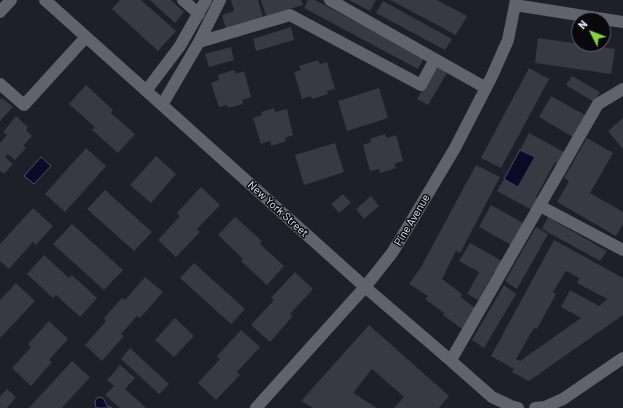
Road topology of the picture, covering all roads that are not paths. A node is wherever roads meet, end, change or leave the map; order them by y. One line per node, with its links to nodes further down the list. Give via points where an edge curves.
1 (11, 0): 8 (street)
2 (45, 0): 11 (street, New York Street)
3 (183, 0): 9 (street)
4 (206, 0): 9 (street)
5 (220, 0): 12 (street)
6 (330, 0): 13 (street)
7 (515, 3): 10 (street); 15 (street, Pine Avenue, via 508,40)
8 (0, 12)
9 (199, 14): 17 (street, via 180,46)
10 (623, 22)
11 (86, 36): 14 (street, via 24,105); 17 (street, New York Street)
12 (199, 42): 13 (street, via 290,15 421,85); 18 (street)
13 (435, 59): 15 (street)
14 (0, 84)
15 (486, 88): 21 (street, Pine Avenue, via 455,148 414,217 392,253)
16 (623, 89): 19 (street, via 598,104)
17 (146, 91): 18 (street, New York Street)
18 (162, 105): 21 (street, New York Street)
19 (540, 206): 20 (street); 23 (street)
20 (623, 250)
21 (365, 287): 23 (street, New York Street); 24 (street, Pine Avenue)
22 (623, 358): 26 (street, via 563,399 545,407)
23 (451, 360): 25 (street, New York Street, via 492,397)
24 (256, 408)
25 (518, 408)
26 (535, 408)

